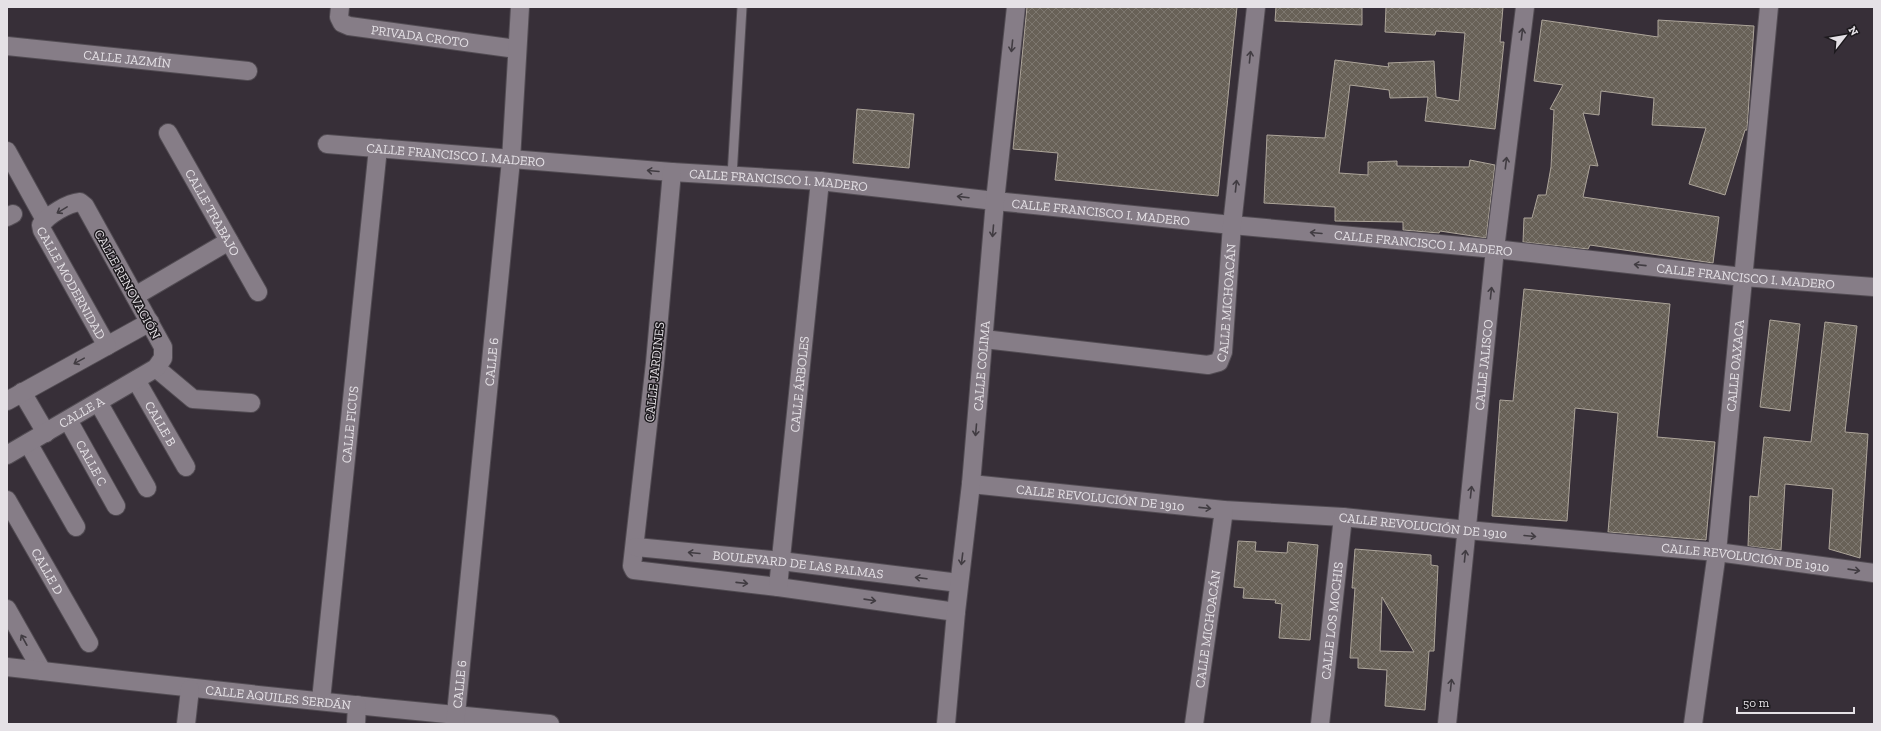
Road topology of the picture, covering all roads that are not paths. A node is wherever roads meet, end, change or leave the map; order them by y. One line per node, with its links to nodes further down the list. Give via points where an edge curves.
1 (340, 7): 9 (street, PRIVADA CROTO, via 339,17 342,23 349,26)
2 (520, 7): 9 (street, CALLE 6)
3 (742, 7): 17 (lane)
4 (1016, 7): 19 (street, CALLE COLIMA, one-way to 19)
5 (1256, 7): 21 (street, CALLE MICHOACÁN, one-way to 5)
6 (1525, 7): 23 (street, CALLE JALISCO, one-way to 6)
7 (1769, 7): 24 (street, CALLE OAXACA)
8 (7, 46): 10 (street, CALLE JAZMÍN)
9 (516, 49): 15 (street, CALLE 6)
10 (248, 71)
11 (168, 133): 22 (street, CALLE TRABAJO)
12 (327, 144): 13 (street, CALLE FRANCISCO I. MADERO)
13 (378, 148): 15 (street, CALLE FRANCISCO I. MADERO); 62 (street, CALLE FICUS)
14 (7, 151): 20 (street)
15 (511, 160): 16 (street, CALLE FRANCISCO I. MADERO, one-way to 15); 64 (street, CALLE 6)
16 (672, 172): 17 (street, CALLE FRANCISCO I. MADERO); 49 (street, CALLE JARDINES)
17 (732, 176): 18 (street, CALLE FRANCISCO I. MADERO)
18 (820, 181): 19 (street, CALLE FRANCISCO I. MADERO, one-way to 18); 51 (street, CALLE ÁRBOLES)
19 (995, 201): 21 (street, CALLE FRANCISCO I. MADERO); 29 (street, CALLE COLIMA, one-way to 29)
20 (45, 220): 27 (street, CALLE RENOVACIÓN, one-way to 20, via 85,206 80,202 73,203); 30 (street, CALLE MODERNIDAD, via 41,225 42,230)
21 (1232, 225): 23 (street, CALLE FRANCISCO I. MADERO, one-way to 21); 29 (street, CALLE MICHOACÁN, via 1223,352 1219,362 1208,365)
22 (229, 241): 26 (street, CALLE TRABAJO); 27 (street)
23 (1495, 249): 24 (street, CALLE FRANCISCO I. MADERO, one-way to 23); 48 (street, CALLE JALISCO, one-way to 23)
24 (1744, 277): 25 (street, CALLE FRANCISCO I. MADERO); 50 (street, CALLE OAXACA)
25 (1874, 287)
26 (258, 292)
27 (135, 296): 28 (street, CALLE RENOVACIÓN)
28 (150, 322): 30 (street); 31 (street, CALLE RENOVACIÓN, via 163,347 163,358)
29 (984, 340): 41 (street, CALLE COLIMA, one-way to 41)
30 (107, 346): 33 (street, one-way to 33)
31 (156, 368): 32 (street, CALLE A); 35 (street, via 193,399)
32 (136, 380): 34 (street, CALLE A); 40 (street, CALLE B)
33 (15, 397): 37 (street)
34 (98, 402): 36 (street, CALLE A); 42 (street)
35 (251, 403)
36 (68, 420): 37 (street, CALLE A); 44 (street, CALLE C)
37 (46, 433): 38 (street, CALLE A)
38 (28, 443): 39 (street, CALLE A); 47 (street)
39 (7, 455)
40 (186, 467)
41 (971, 484): 45 (street, CALLE REVOLUCIÓN DE 1910, one-way to 45); 54 (street, CALLE COLIMA, one-way to 54)
42 (147, 488)
43 (7, 500): 58 (street, CALLE D)
44 (116, 506)
45 (1224, 510): 46 (street, CALLE REVOLUCIÓN DE 1910); 69 (street, CALLE MICHOACÁN)
46 (1343, 517): 48 (street, CALLE REVOLUCIÓN DE 1910); 70 (street, CALLE LOS MOCHIS)
47 (76, 527)
48 (1467, 530): 50 (street, CALLE REVOLUCIÓN DE 1910, one-way to 50); 71 (street, CALLE JALISCO, one-way to 48)
49 (636, 547): 51 (street, BOULEVARD DE LAS PALMAS, one-way to 49); 52 (street, CALLE JARDINES, via 632,566)
50 (1717, 552): 53 (street, CALLE REVOLUCIÓN DE 1910, one-way to 53); 72 (street, CALLE OAXACA)
51 (781, 561): 54 (street, BOULEVARD DE LAS PALMAS, one-way to 51); 55 (street, CALLE ÁRBOLES)
52 (634, 570): 55 (street, BOULEVARD DE LAS PALMAS, one-way to 55)
53 (1874, 573)
54 (959, 583): 57 (street, CALLE COLIMA)
55 (778, 587): 57 (street, BOULEVARD DE LAS PALMAS, one-way to 57)
56 (7, 609): 60 (street, one-way to 56)
57 (956, 612): 68 (street, CALLE COLIMA)
58 (89, 643)
59 (7, 667): 60 (street, CALLE AQUILES SERDÁN)
60 (42, 671): 61 (street, CALLE AQUILES SERDÁN)
61 (190, 689): 62 (street, CALLE AQUILES SERDÁN); 65 (street)
62 (321, 700): 63 (street, CALLE AQUILES SERDÁN)
63 (357, 705): 64 (street, CALLE AQUILES SERDÁN); 66 (street)
64 (455, 720): 67 (street, CALLE AQUILES SERDÁN)
65 (186, 724)
66 (356, 724)
67 (550, 724)
68 (946, 724)
69 (1194, 724)
70 (1320, 724)
71 (1447, 724)
72 (1693, 724)

